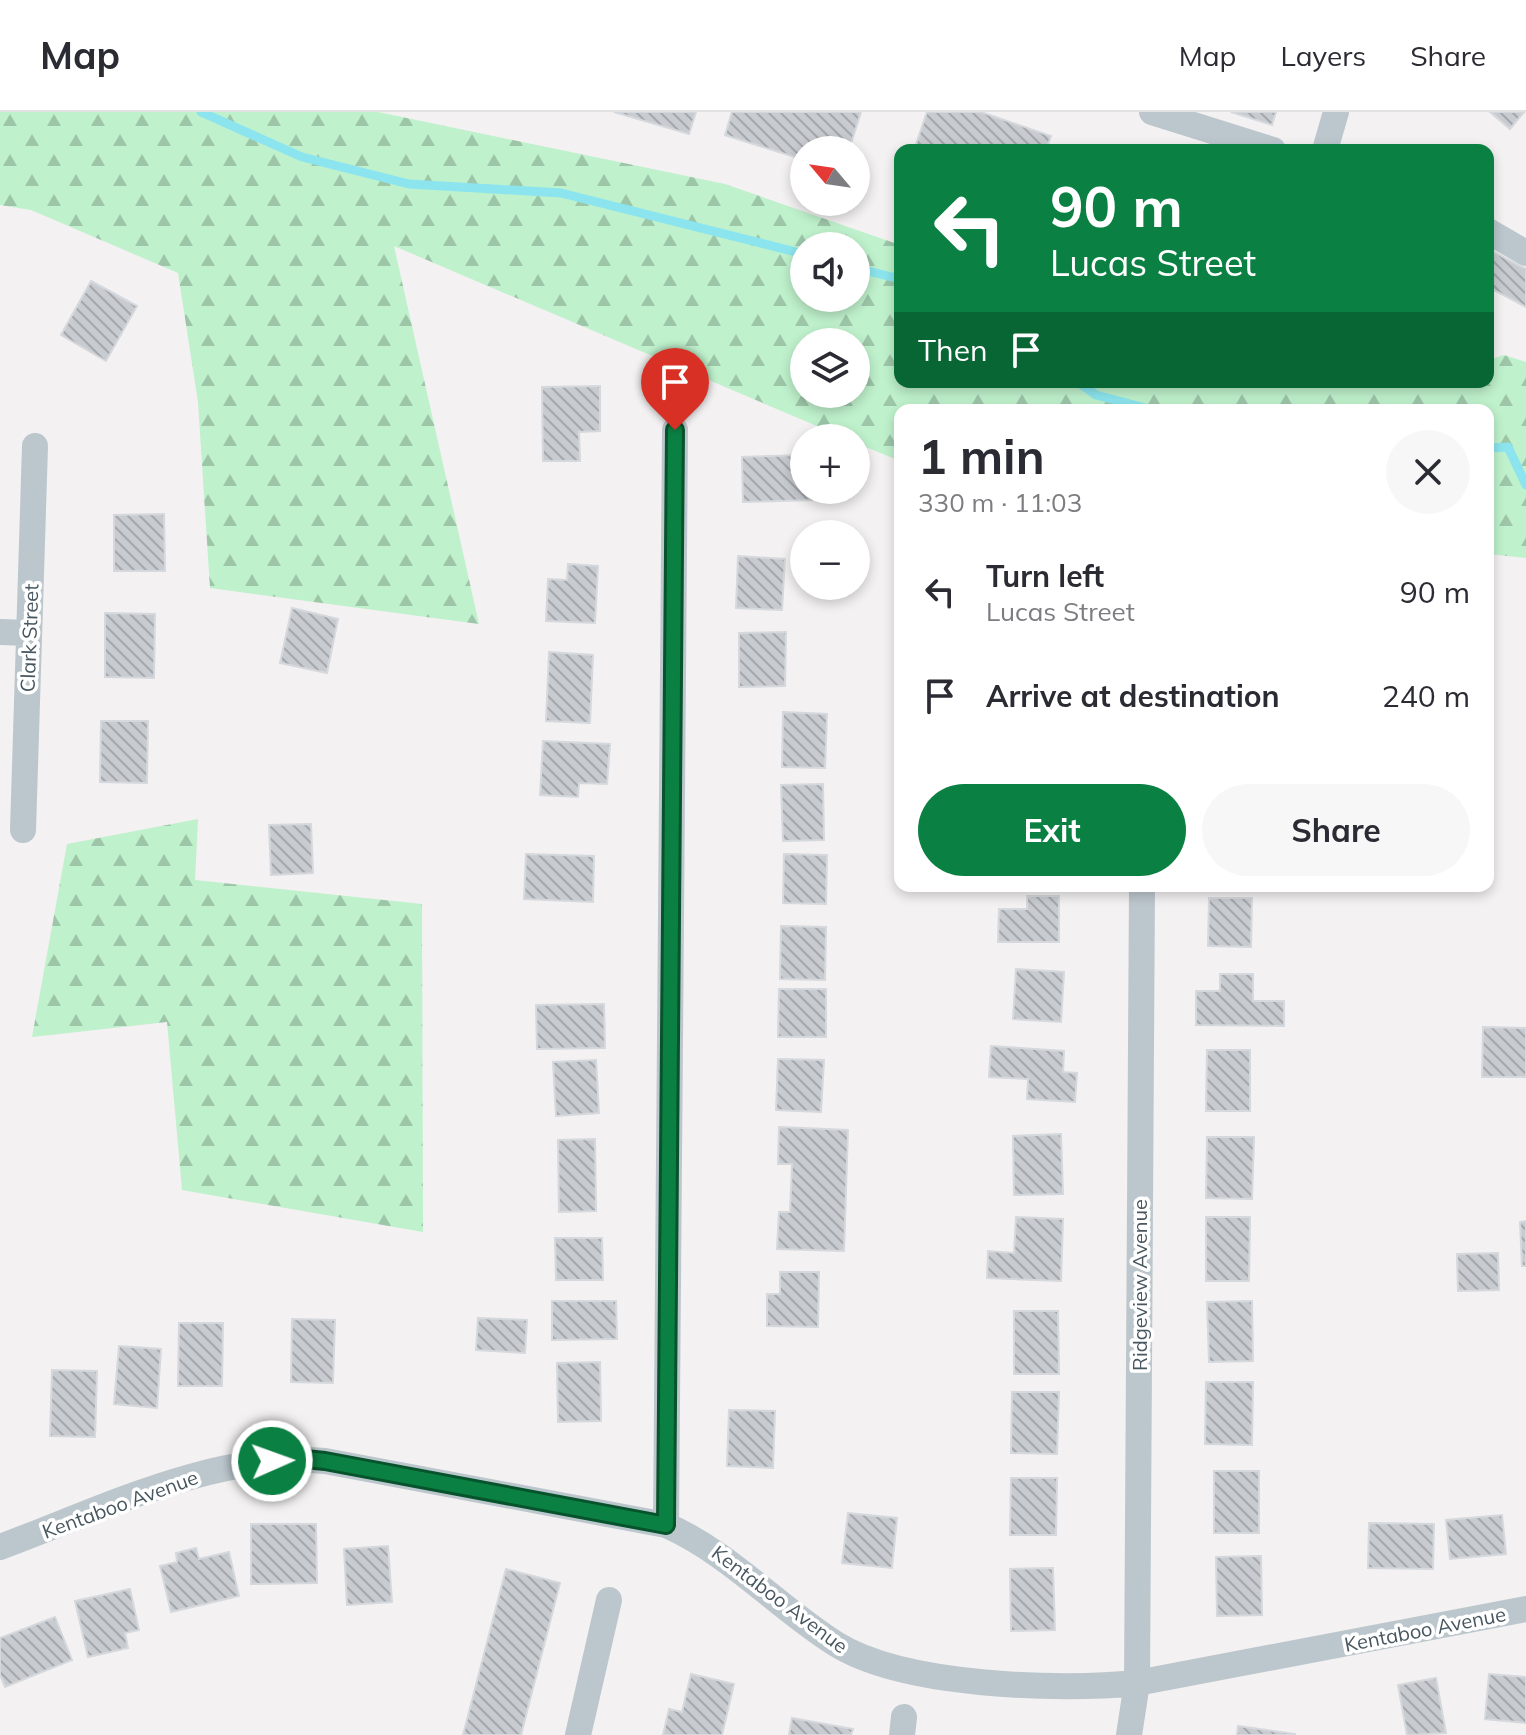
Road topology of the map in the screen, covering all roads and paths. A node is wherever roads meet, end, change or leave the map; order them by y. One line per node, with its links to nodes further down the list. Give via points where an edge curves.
1 (1152, 112): 3 (street)
2 (1336, 112): 4 (street)
3 (1254, 144)
4 (1327, 144)
5 (1494, 234): 6 (street)
6 (1526, 253)
7 (675, 430): 13 (street)
8 (35, 446): 10 (street, Clark Street)
9 (0, 632): 10 (street)
10 (29, 633): 11 (street, Clark Street)
11 (23, 830)
12 (1142, 892): 17 (street, Ridgeview Avenue)
13 (666, 1525): 14 (street, Kentaboo Avenue, via 295,1458 225,1467 185,1479); 17 (street, Kentaboo Avenue, via 709,1547 811,1627 860,1657 925,1673 1038,1686)
14 (0, 1547)
15 (609, 1600): 18 (street)
16 (1526, 1609): 17 (street, Kentaboo Avenue)
17 (1137, 1683): 19 (street, Ridgeview Avenue)
18 (578, 1735)
19 (1129, 1735)

